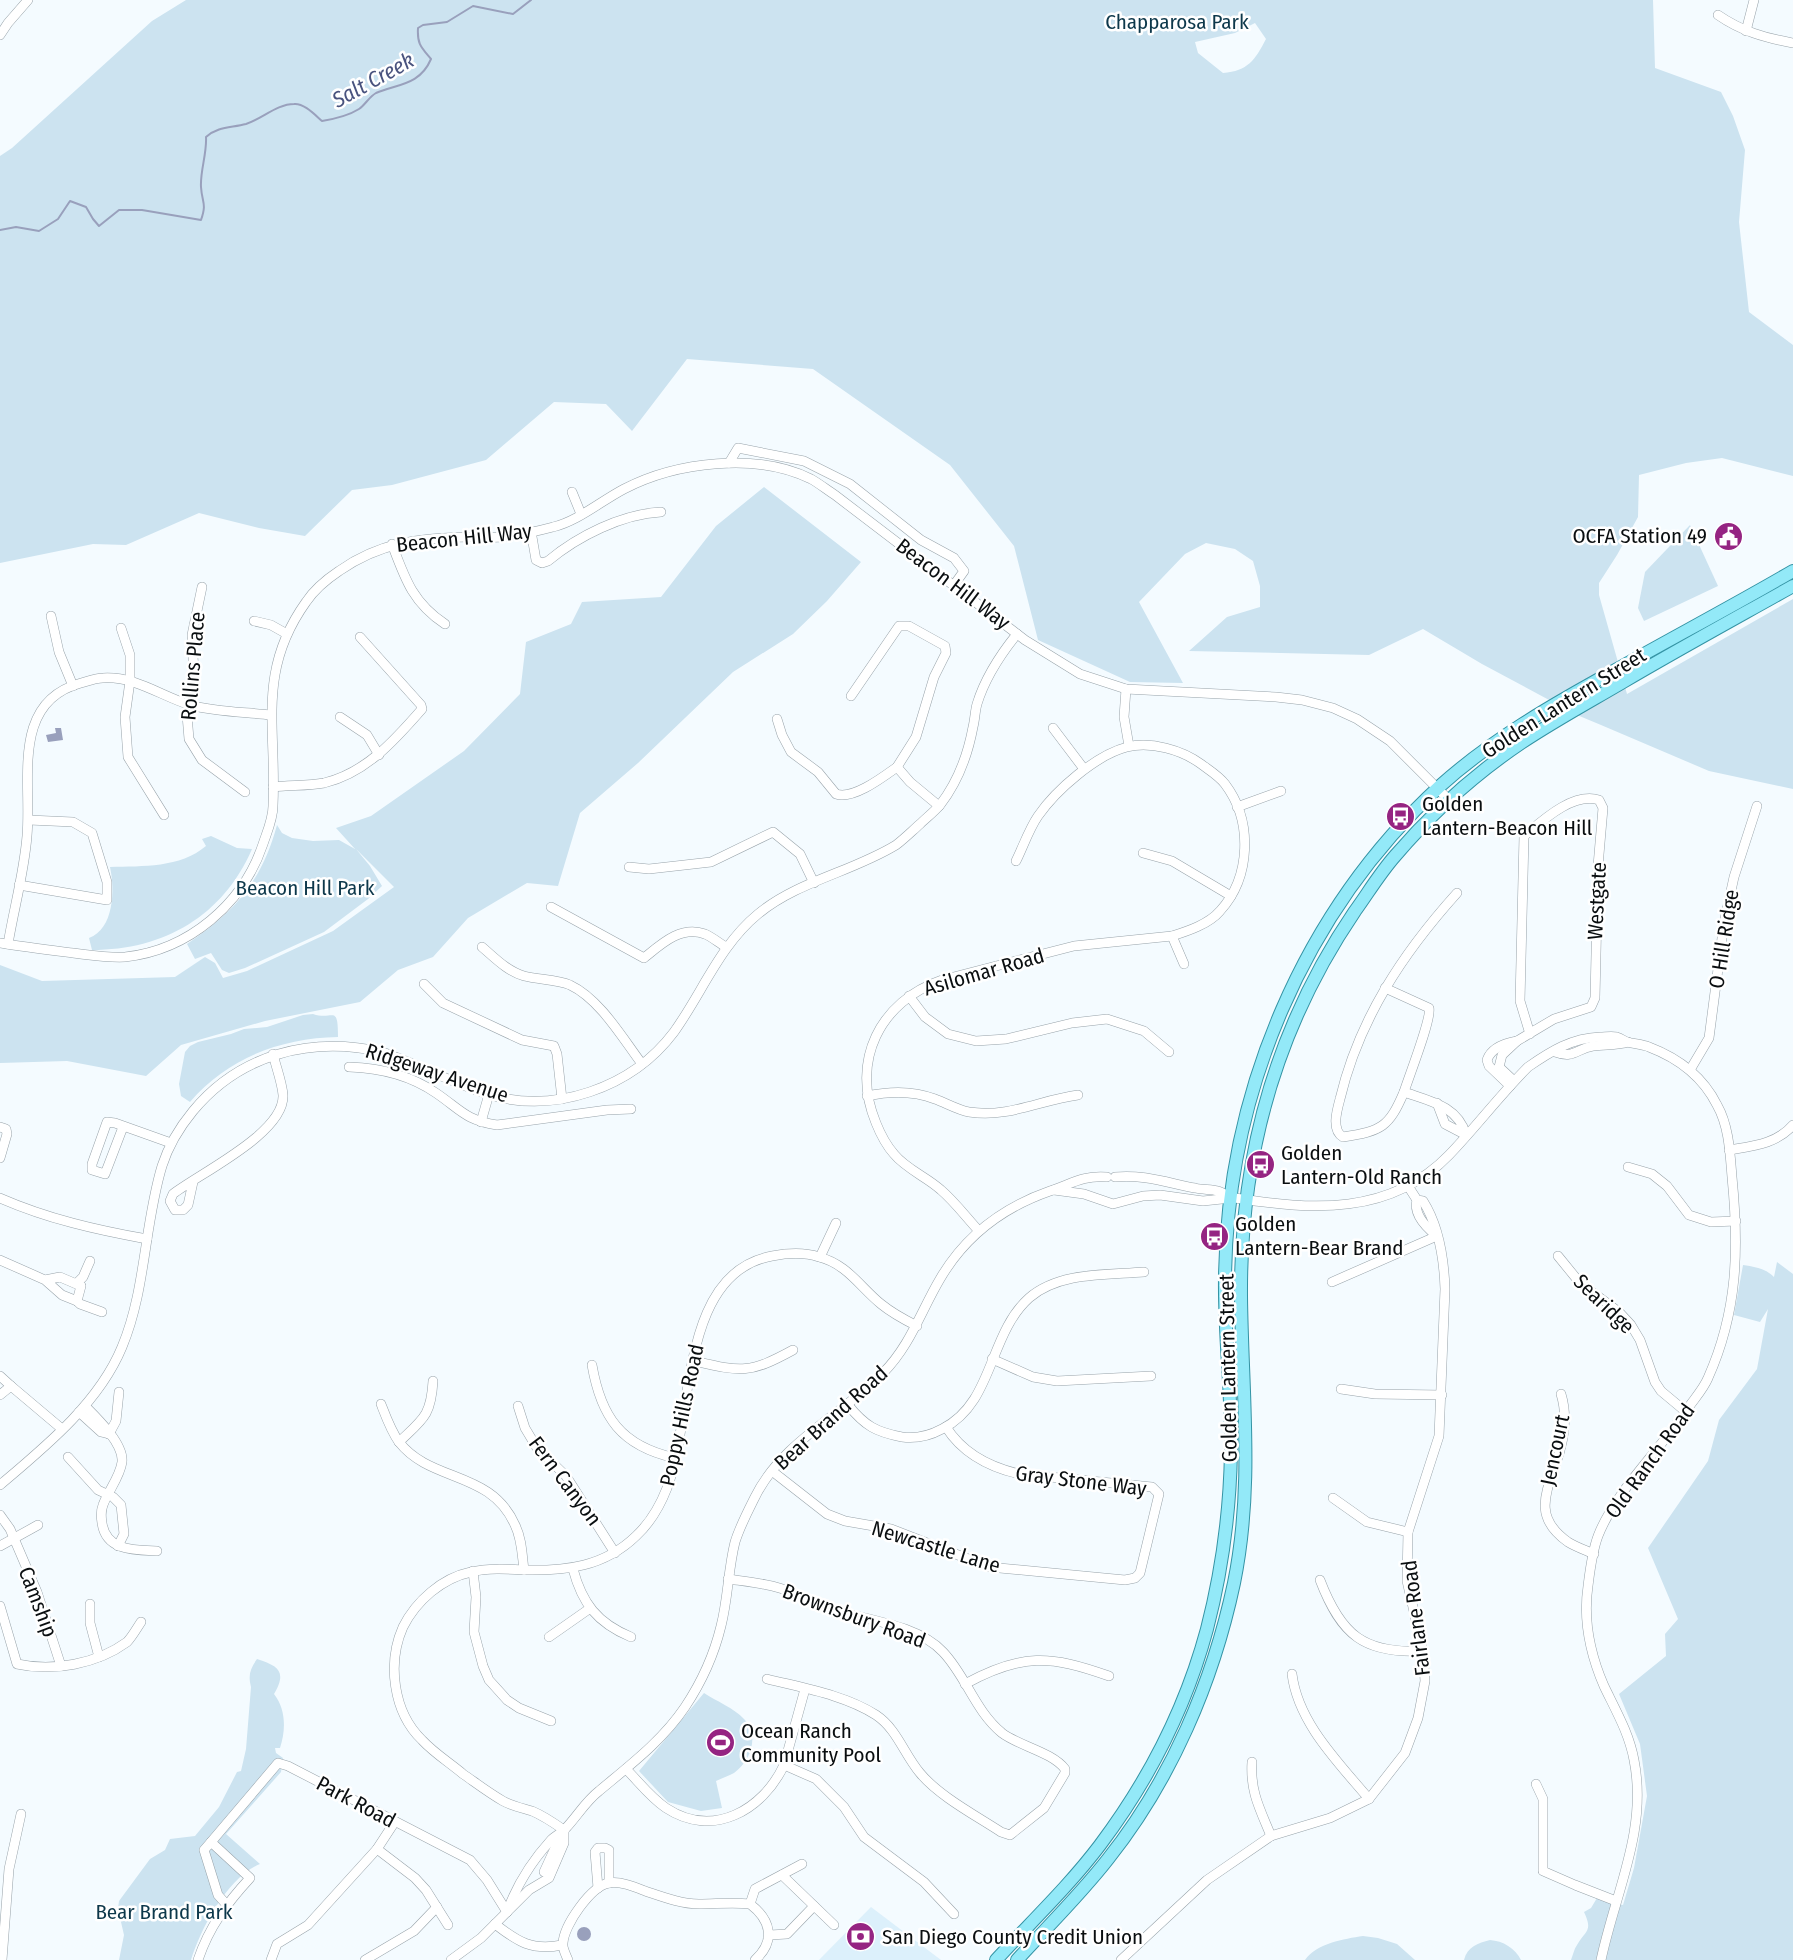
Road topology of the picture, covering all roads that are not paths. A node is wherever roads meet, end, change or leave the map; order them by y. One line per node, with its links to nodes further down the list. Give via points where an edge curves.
1 (28, 0): 5 (street)
2 (1754, 0): 4 (street)
3 (1718, 15): 4 (street)
4 (1746, 31): 6 (street)
5 (0, 35)
6 (1793, 43)
7 (729, 464): 10 (street, Beacon Hill Way, via 701,464 649,478); 14 (street, Beacon Hill Way, via 779,469 812,480); 14 (street, via 738,447 804,461 850,484 921,540 954,558 964,572)
8 (572, 492): 10 (street)
9 (661, 512): 11 (street, via 633,516 579,538 542,563 536,560)
10 (581, 514): 11 (street, Beacon Hill Way, via 556,527)
11 (531, 531): 12 (street, Beacon Hill Way, via 503,537 432,538)
12 (392, 544): 19 (street, via 413,594 423,608); 21 (street, Beacon Hill Way, via 365,554 332,576 306,601)
13 (1793, 571): 38 (main road, Golden Lantern Street, via 1567,697 1500,739)
14 (954, 585): 22 (street, Beacon Hill Way)
15 (202, 586): 28 (street, Rollins Place, via 192,635 194,675)
16 (1793, 586): 41 (main road, Golden Lantern Street, via 1520,743)
17 (51, 615): 25 (street, via 59,652)
18 (254, 621): 21 (street)
19 (445, 624)
20 (121, 628): 24 (street, via 130,655)
21 (287, 634): 29 (street, Beacon Hill Way, via 278,654)
22 (1017, 634): 26 (street, Beacon Hill Way, via 1080,674); 42 (street, Ridgeway Avenue, via 990,673 977,705 967,753)
23 (360, 638): 34 (street, via 422,709)
24 (130, 681): 25 (street, via 103,677); 28 (street); 45 (street, via 125,717 128,757)
25 (73, 686): 46 (street, via 57,693 40,712 29,738)
26 (1126, 689): 33 (street); 38 (street, Beacon Hill Way, via 1276,697 1326,706 1380,733)
27 (851, 696): 35 (street, via 899,626 909,626 945,646 946,653 915,737)
28 (189, 704): 29 (street); 40 (street, Rollins Place, via 187,725 192,746 202,760)
29 (271, 715): 37 (street, Beacon Hill Way)
30 (340, 717): 34 (street, via 367,735)
31 (777, 719): 35 (street, via 791,752 818,772 839,796 873,783)
32 (1053, 728): 36 (street)
33 (1128, 746): 36 (street, Asilomar Road); 44 (street, Asilomar Road, via 1163,747 1190,756 1224,782)
34 (379, 755): 37 (street, via 354,772 323,783)
35 (897, 767): 42 (street)
36 (1084, 769): 48 (street, Asilomar Road, via 1038,816)
37 (273, 787): 56 (street, Beacon Hill Way, via 269,828 252,871 227,905 189,936 125,957)
38 (1438, 788): 41 (street, Beacon Hill Way); 91 (main road, Golden Lantern Street, via 1350,890 1292,987 1255,1079)
39 (1281, 791): 44 (street)
40 (245, 792)
41 (1450, 801): 93 (main road, Golden Lantern Street, via 1377,879 1317,972 1284,1044 1267,1093)
42 (939, 806): 50 (street, Ridgeway Avenue, via 897,844)
43 (1757, 806): 68 (street, O Hill Ridge, via 1724,923 1709,1038)
44 (1237, 807): 53 (street, Asilomar Road, via 1246,847 1244,864)
45 (164, 815)
46 (29, 820): 51 (street); 51 (street, via 73,822 92,833 107,882 107,900)
47 (1143, 853): 53 (street, via 1172,861)
48 (1016, 861)
49 (629, 867): 50 (street, via 649,869 711,862 773,832 800,854)
50 (814, 883): 58 (street, Ridgeway Avenue, via 758,914)
51 (19, 885): 56 (street)
52 (1456, 893): 61 (street, via 1420,934)
53 (1231, 896): 55 (street, Asilomar Road, via 1219,913)
54 (552, 907): 58 (street, via 644,958 666,940 683,933 705,934)
55 (1172, 936): 59 (street); 62 (street, Asilomar Road, via 1074,946 961,975 923,987)
56 (4, 944)
57 (482, 947): 66 (street, via 517,973 566,984 583,993)
58 (726, 947): 66 (street, Ridgeway Avenue, via 674,1032)
59 (1184, 964)
60 (424, 984): 74 (street, via 443,1003 512,1036 554,1046)
61 (1385, 988): 70 (street, via 1430,1011); 70 (street, via 1345,1078 1336,1122 1340,1136 1380,1128 1395,1113)
62 (909, 996): 64 (street, via 925,1017 948,1034 976,1041 1107,1019 1144,1031); 73 (street, Asilomar Road, via 873,1043 866,1066)
63 (1530, 1034): 63 (street, Westgate, via 1554,1019 1591,1007 1595,998 1603,808 1599,800 1589,796 1556,810 1524,836 1520,1001); 69 (street, Westgate, via 1489,1053 1490,1066)
64 (1169, 1052)
65 (273, 1054): 71 (street, Ridgeway Avenue, via 320,1046 364,1048); 84 (street, Ridgeway Avenue, via 213,1089); 88 (street, via 283,1095 279,1112 247,1146)
66 (642, 1064): 74 (street, Ridgeway Avenue, via 595,1090)
67 (349, 1067): 79 (street, via 387,1071 414,1081)
68 (1690, 1070): 69 (street, Old Ranch Road, via 1647,1046 1628,1042 1591,1046 1566,1056 1555,1052 1528,1067); 85 (street, Old Ranch Road, via 1718,1106)
69 (1512, 1083): 83 (street, Old Ranch Road)
70 (1404, 1092): 75 (street)
71 (489, 1094): 74 (street, Ridgeway Avenue, via 524,1100); 79 (street)
72 (1078, 1095): 73 (street, via 999,1114 968,1112 932,1097 904,1091)
73 (867, 1096): 96 (street, Asilomar Road, via 879,1130 894,1155 940,1189)
74 (562, 1100)
75 (1437, 1103): 77 (street); 78 (street)
76 (631, 1109): 79 (street, via 497,1125)
77 (1448, 1109): 78 (street); 83 (street, via 1461,1121)
78 (1441, 1117): 83 (street, via 1446,1126)
79 (481, 1122)
80 (1793, 1125): 85 (street, via 1769,1142)
81 (0, 1127): 86 (street, via 8,1134)
82 (123, 1127): 82 (street, via 107,1122 92,1170 105,1174); 84 (street)
83 (1466, 1135): 89 (street, Old Ranch Road, via 1448,1156)
84 (171, 1143): 98 (street, Ridgeway Avenue, via 157,1184)
85 (1729, 1150): 94 (street, Old Ranch Road)
86 (0, 1158)
87 (1628, 1167): 94 (street, via 1652,1174 1667,1186 1689,1215 1711,1222)
88 (193, 1182)
89 (1408, 1186): 93 (street, Old Ranch Road, via 1343,1206); 97 (street, Fairlane Road, via 1425,1226)
90 (1054, 1190): 91 (street, Bear Brand Road, via 1084,1194 1113,1204 1143,1196 1203,1201); 91 (street, Bear Brand Road, via 1072,1181 1152,1178); 96 (street, Bear Brand Road, via 1012,1207)
91 (1231, 1197): 93 (street, Old Ranch Road); 206 (main road, Golden Lantern Street, via 1225,1284 1230,1491 1218,1579 1202,1646 1165,1739 1126,1807 1071,1880)
92 (0, 1198): 98 (street, via 64,1222)
93 (1246, 1199): 207 (main road, Golden Lantern Street, via 1241,1256 1247,1442 1245,1505 1234,1584 1213,1661 1177,1750 1138,1815 1110,1857)
94 (1736, 1221): 127 (street, Old Ranch Road, via 1736,1271 1726,1329 1707,1381)
95 (836, 1223): 100 (street)
96 (978, 1230): 109 (street, Bear Brand Road, via 955,1256)
97 (1437, 1236): 105 (street); 122 (street, Fairlane Road, via 1445,1270)
98 (147, 1239): 126 (street, Ridgeway Avenue, via 122,1347 100,1387)
99 (1558, 1256): 127 (street, Searidge, via 1580,1283 1631,1325 1655,1382)
100 (820, 1257): 109 (street, Poppy Hills Road, via 849,1272 880,1303); 112 (street, Poppy Hills Road, via 794,1253 761,1258 734,1275 710,1304)
101 (0, 1260): 104 (street)
102 (90, 1262): 106 (street)
103 (1144, 1272): 111 (street, via 1071,1279 1043,1289 1010,1320)
104 (45, 1280): 106 (street, via 60,1277); 107 (street, via 62,1295)
105 (1332, 1282)
106 (77, 1283): 107 (street, via 81,1290)
107 (77, 1301): 108 (street)
108 (102, 1312)
109 (917, 1326): 124 (street, Bear Brand Road, via 886,1370)
110 (793, 1350): 112 (street, via 765,1365 746,1369)
111 (992, 1359): 115 (street, via 1033,1377 1057,1381); 128 (street, via 976,1398)
112 (694, 1361): 133 (street, Poppy Hills Road)
113 (592, 1365): 133 (street, via 602,1406 621,1433 634,1443)
114 (0, 1376): 117 (street)
115 (1151, 1376)
116 (433, 1381): 131 (street, via 429,1411)
117 (10, 1386): 121 (street); 129 (street)
118 (1341, 1389): 122 (street)
119 (119, 1392): 130 (street, via 116,1421)
120 (1561, 1394): 148 (street, Jencourt, via 1566,1419 1557,1461 1546,1488 1546,1511 1558,1534)
121 (0, 1395)
122 (1442, 1395): 142 (street, Fairlane Road, via 1439,1436)
123 (381, 1404): 131 (street)
124 (848, 1405): 128 (street, via 867,1426 894,1435 922,1437); 134 (street, Bear Brand Road, via 811,1432)
125 (518, 1406): 147 (street, Fern Canyon, via 537,1448 572,1485)
126 (82, 1409): 129 (street, Ridgeway Avenue); 130 (street, via 106,1427)
127 (1685, 1411): 148 (street, Old Ranch Road, via 1618,1500 1598,1536)
128 (946, 1427): 136 (street, Gray Stone Way, via 966,1451 1004,1471 1152,1487)
129 (59, 1432): 135 (street, Ridgeway Avenue)
130 (109, 1434): 137 (street, via 118,1444 122,1462)
131 (399, 1442): 150 (street, via 424,1462 479,1486 505,1507 519,1536)
132 (68, 1457): 137 (street, via 92,1485)
133 (675, 1458): 147 (street, Poppy Hills Road, via 657,1510 642,1530)
134 (772, 1471): 136 (street, Newcastle Lane, via 827,1514 891,1529 988,1567 1125,1580 1140,1573); 152 (street, Bear Brand Road, via 757,1493 735,1543)
135 (0, 1485)
136 (1159, 1494)
137 (108, 1495): 145 (street, via 102,1508 103,1528 107,1539); 145 (street, via 123,1509 124,1534)
138 (1332, 1498): 142 (street, via 1367,1522)
139 (0, 1515): 143 (street, Camship)
140 (39, 1525): 143 (street)
141 (0, 1526): 143 (street, Camship)
142 (1408, 1532): 160 (street, Fairlane Road, via 1407,1581)
143 (12, 1538): 144 (street); 162 (street, Camship, via 37,1592)
144 (0, 1546)
145 (118, 1546): 146 (street)
146 (157, 1551)
147 (615, 1553): 149 (street, Poppy Hills Road)
148 (1594, 1554): 187 (street, Old Ranch Road, via 1586,1606 1592,1652 1628,1734 1638,1783 1635,1833)
149 (573, 1569): 150 (street, Poppy Hills Road); 156 (street)
150 (524, 1570): 151 (street, Poppy Hills Road)
151 (472, 1571): 168 (street, via 476,1597 474,1632 489,1680 519,1708); 176 (street, Poppy Hills Road, via 434,1589 405,1623 395,1654 400,1704 421,1739 458,1769 504,1801 542,1815)
152 (729, 1579): 166 (street, Brownsbury Road, via 782,1589 831,1610 918,1634 942,1650); 171 (street, Bear Brand Road, via 721,1626 700,1683 669,1727)
153 (1320, 1580): 160 (street, via 1329,1604 1347,1630 1370,1645 1400,1652)
154 (90, 1604): 161 (street, via 90,1623)
155 (0, 1606): 162 (street, via 17,1664)
156 (589, 1609): 158 (street); 159 (street, via 615,1630)
157 (141, 1622): 161 (street, via 128,1641)
158 (549, 1636)
159 (631, 1637)
160 (1423, 1651): 173 (street, Fairlane Road, via 1425,1681 1418,1718 1405,1753)
161 (99, 1657): 162 (street)
162 (62, 1666)
163 (1292, 1674): 173 (street, via 1293,1687 1308,1721)
164 (1109, 1676): 166 (street, via 1082,1666 1041,1659 1006,1665)
165 (767, 1679): 167 (street)
166 (965, 1684): 167 (street, Brownsbury Road, via 1001,1732 1059,1762 1065,1769 1044,1808 1010,1835 933,1785 919,1772 887,1724 874,1714)
167 (805, 1689): 170 (street)
168 (551, 1721)
169 (1252, 1762): 177 (street, via 1253,1794)
170 (784, 1765): 171 (street, via 759,1801 736,1814 710,1820 666,1808); 193 (street, via 816,1779 844,1808 864,1837 924,1882)
171 (626, 1769): 176 (street, Bear Brand Road, via 588,1801)
172 (1536, 1784): 187 (street, via 1543,1799 1543,1871)
173 (1369, 1799): 177 (street, Fairlane Road, via 1330,1818)
174 (21, 1814): 199 (street, via 9,1869)
175 (394, 1823): 178 (street, Park Road, via 278,1763); 179 (street); 192 (street, Park Road, via 470,1860)
176 (564, 1830): 180 (street, Bear Brand Road); 182 (street, Bear Brand Road, via 564,1843)
177 (1271, 1836): 208 (street, Fairlane Road, via 1207,1880)
178 (211, 1842): 188 (street, via 204,1850 218,1895); 188 (street, via 250,1878)
179 (377, 1849): 191 (street, via 416,1878); 201 (street, via 308,1925 277,1944)
180 (534, 1859): 182 (street); 192 (street, Bear Brand Road)
181 (802, 1864): 183 (street)
182 (546, 1871): 186 (street, via 525,1886); 186 (street, Bear Brand Road, via 547,1880)
183 (782, 1875): 189 (street, via 755,1889); 190 (street)
184 (609, 1883): 185 (street); 185 (street, via 609,1850 598,1848 594,1852); 189 (street, via 681,1902)
185 (598, 1888): 198 (street, via 575,1914)
186 (517, 1901): 192 (street, Bear Brand Road)
187 (1617, 1901): 209 (street, Old Ranch Road)
188 (226, 1904): 200 (street)
189 (750, 1904): 197 (street, via 762,1916)
190 (814, 1906): 196 (street); 197 (street, via 787,1934)
191 (437, 1907): 195 (street); 202 (street, via 414,1931)
192 (507, 1912): 194 (street, Bear Brand Road)
193 (954, 1914)
194 (495, 1924): 198 (street, via 523,1944 549,1948); 203 (street, Bear Brand Road)
195 (448, 1925)
196 (834, 1925)
197 (770, 1935): 205 (street, via 767,1946)
198 (562, 1945): 204 (street)
199 (2, 1960)
200 (198, 1960)
201 (271, 1960)
202 (365, 1960)
203 (451, 1960)
204 (568, 1960)
205 (755, 1960)
206 (996, 1960)
207 (1017, 1960)
208 (1121, 1960)
209 (1601, 1960)

